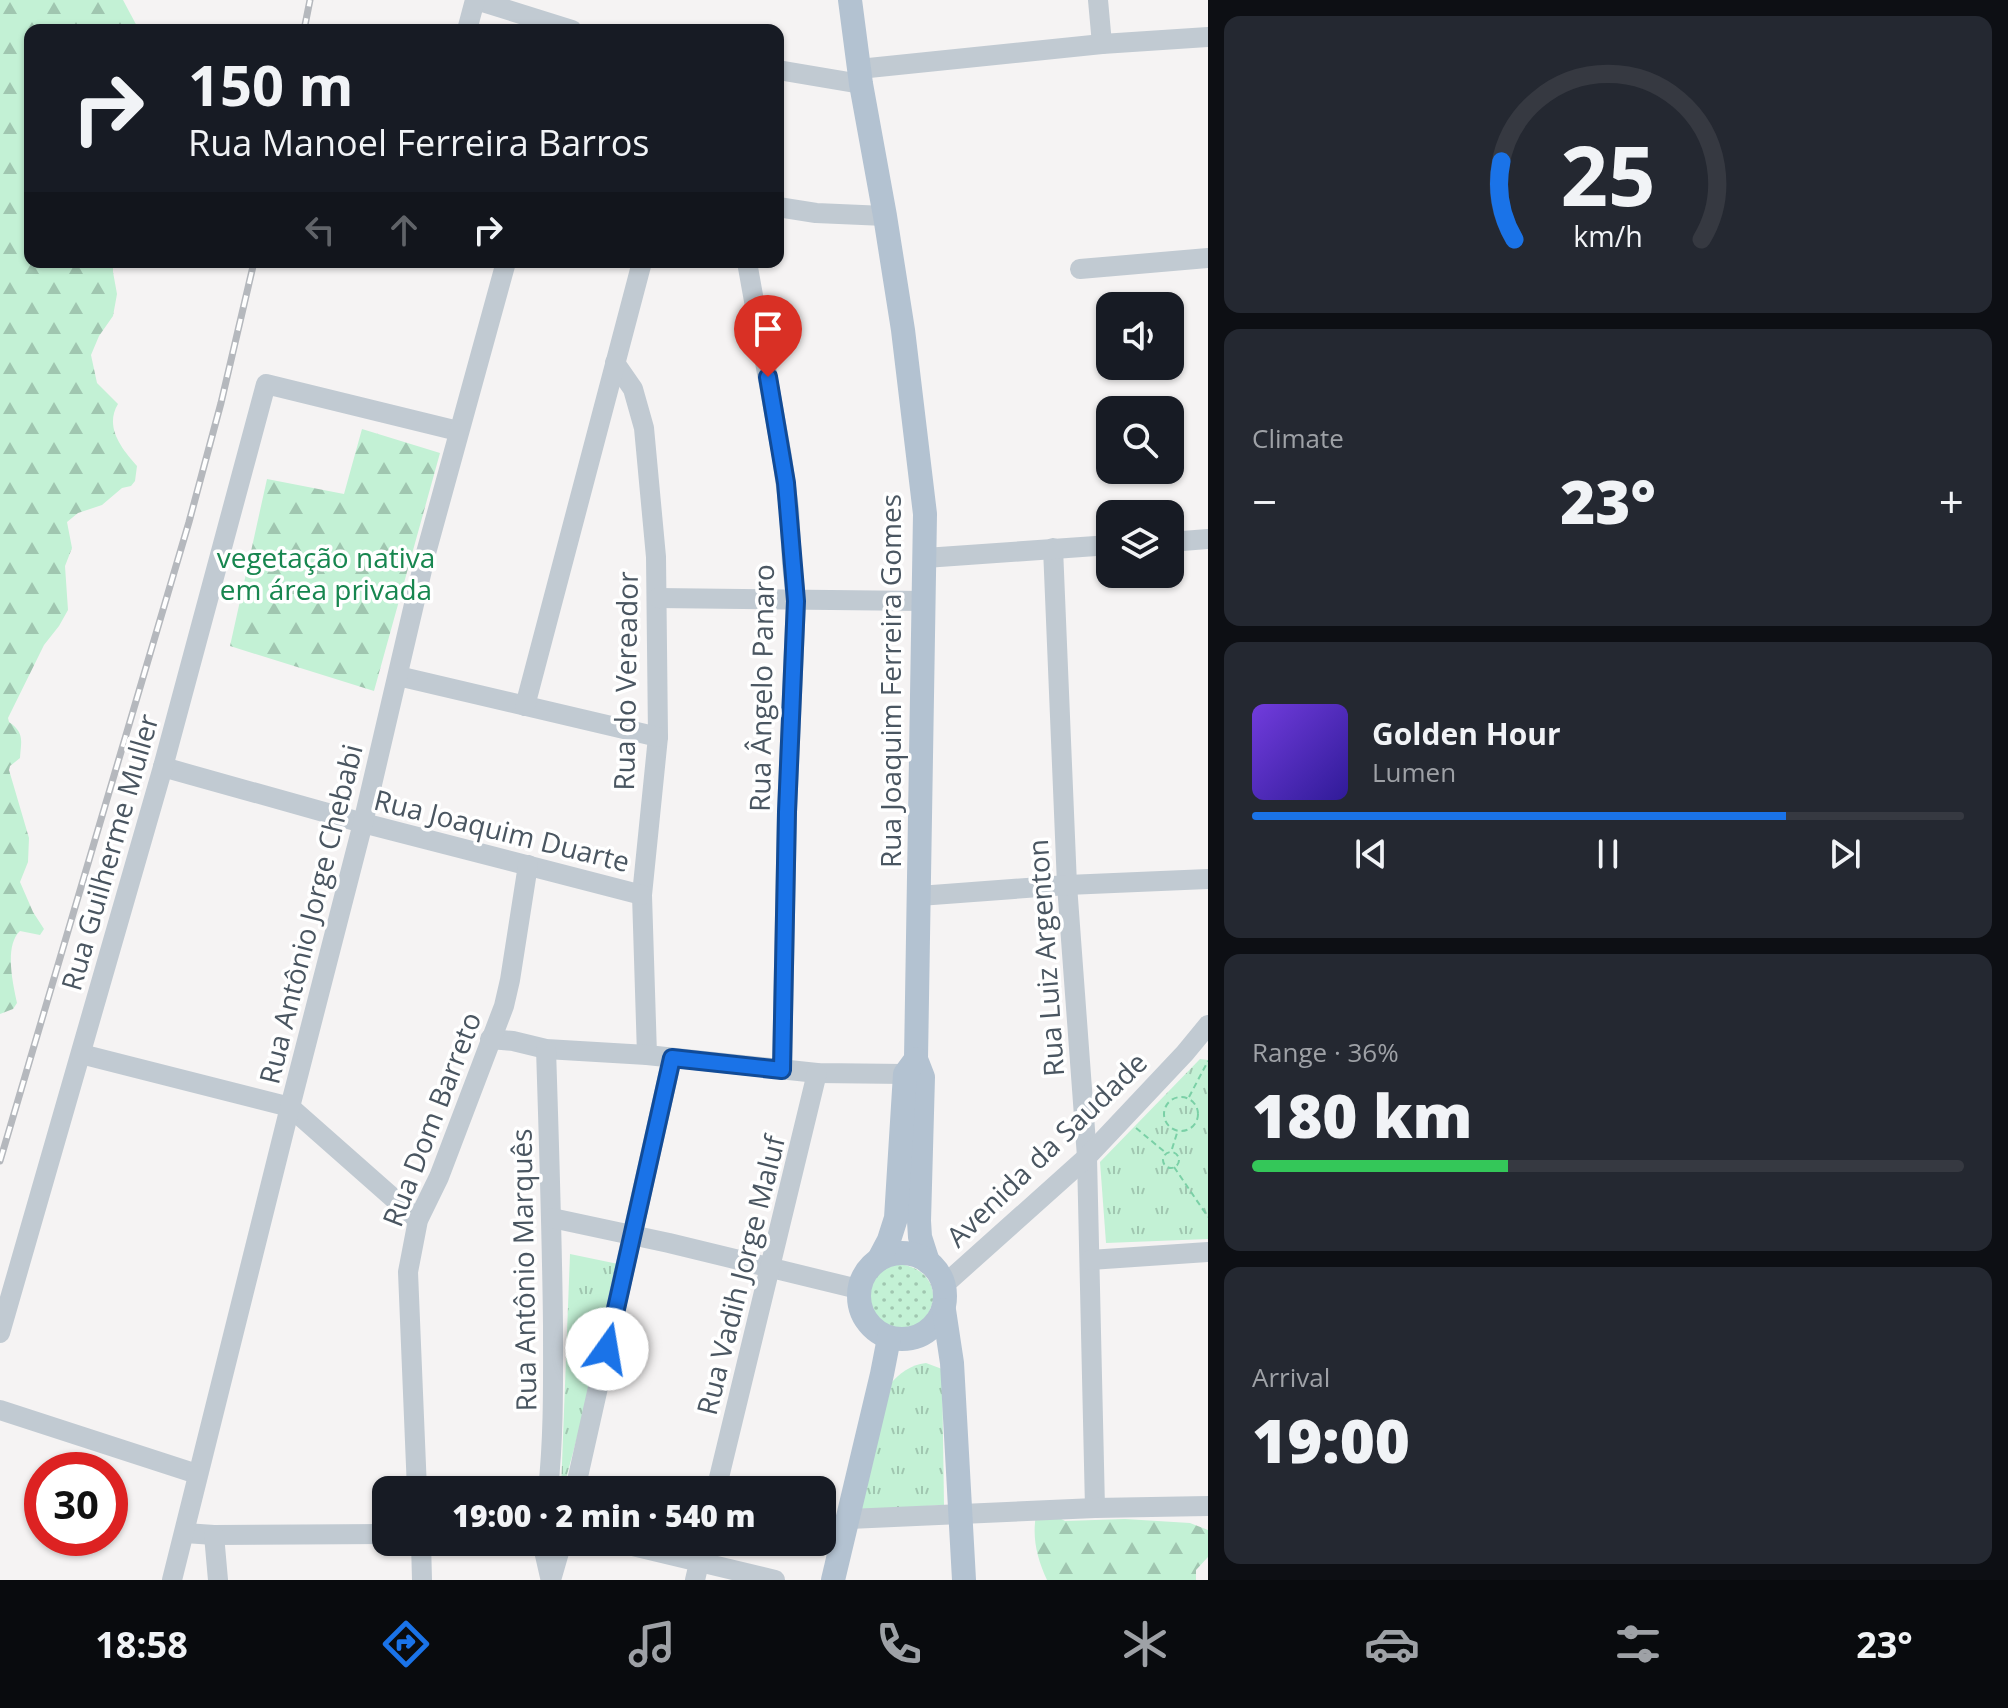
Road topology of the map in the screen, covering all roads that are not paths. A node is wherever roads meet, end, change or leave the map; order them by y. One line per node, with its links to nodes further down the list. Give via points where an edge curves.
1 (850, 0): 9 (main road, Rua Joaquim Ferreira Gomes)
2 (1098, 0): 7 (street)
3 (481, 1): 4 (street); 5 (street)
4 (470, 24)
5 (553, 24)
6 (1208, 37): 7 (street)
7 (1102, 44): 9 (street)
8 (784, 70): 9 (street)
9 (860, 76): 11 (main road, Rua Joaquim Ferreira Gomes)
10 (784, 208): 11 (street)
11 (885, 216): 23 (main road, Rua Joaquim Ferreira Gomes, via 925,514)
12 (1208, 258): 16 (street)
13 (504, 268): 18 (street, Rua Antônio Jorge Chebabi)
14 (640, 268): 17 (street)
15 (748, 268): 25 (street, Rua Ângelo Panaro, via 782,457)
16 (1080, 269)
17 (615, 363): 24 (street, Rua do Vereador, via 633,389 644,428); 28 (street)
18 (458, 431): 27 (street, Rua Antônio Jorge Chebabi); 30 (street, Rua Guilherme Muller, via 266,384)
19 (1208, 539): 20 (street)
20 (1184, 541)
21 (1096, 546): 22 (street)
22 (1053, 548): 23 (street); 34 (street, Rua Luiz Argenton)
23 (925, 558): 26 (main road, Rua Joaquim Ferreira Gomes)
24 (658, 598): 25 (street); 29 (street, Rua do Vereador)
25 (796, 601): 26 (street); 46 (street, Rua Ângelo Panaro)
26 (923, 601): 36 (main road, Rua Joaquim Ferreira Gomes)
27 (398, 676): 28 (street); 31 (street, Rua Antônio Jorge Chebabi)
28 (525, 706): 29 (street)
29 (658, 737): 35 (street, Rua do Vereador)
30 (163, 767): 31 (street, Rua Joaquim Duarte); 42 (street, Rua Guilherme Muller)
31 (363, 823): 32 (street, Rua Joaquim Duarte); 48 (street, Rua Antônio Jorge Chebabi)
32 (528, 865): 35 (street, Rua Joaquim Duarte); 38 (street, Rua Dom Barreto, via 507,993)
33 (1208, 879): 34 (street)
34 (1067, 885): 36 (street); 49 (street, Rua Luiz Argenton)
35 (642, 895): 43 (street, Rua do Vereador)
36 (919, 896): 45 (main road, Rua Joaquim Ferreira Gomes)
37 (1208, 1025): 41 (street, Avenida da Saudade)
38 (490, 1039): 40 (street); 51 (street, Rua Dom Barreto)
39 (1208, 1048): 41 (street, Avenida da Saudade)
40 (546, 1049): 43 (street); 50 (street, Rua Antônio Marquês)
41 (1185, 1053): 49 (street, Avenida da Saudade)
42 (81, 1054): 48 (street); 60 (street, Rua Guilherme Muller)
43 (647, 1055): 44 (street)
44 (672, 1058): 46 (street); 52 (street)
45 (910, 1067): 47 (street); 54 (main road, Rua Joaquim Ferreira Gomes, via 896,1218); 56 (main road, Rua Joaquim Ferreira Gomes, via 923,1077 920,1237)
46 (782, 1070): 47 (street)
47 (817, 1073): 57 (street, Rua Vadih Jorge Maluf)
48 (290, 1107): 51 (street); 63 (street, Rua Antônio Jorge Chebabi)
49 (1087, 1157): 55 (street, Rua Luiz Argenton); 59 (street, Avenida da Saudade)
50 (552, 1218): 52 (street); 65 (street, Rua Antônio Marquês)
51 (418, 1220): 64 (street, Rua Dom Barreto, via 408,1272)
52 (632, 1235): 57 (street); 66 (street)
53 (1208, 1252): 55 (street)
54 (879, 1259): 56 (main road, via 904,1254); 58 (main road)
55 (1090, 1260): 69 (street, Rua Luiz Argenton)
56 (928, 1262): 59 (main road, via 937,1270)
57 (771, 1268): 58 (street); 67 (street, Rua Vadih Jorge Maluf)
58 (858, 1289): 61 (main road, via 863,1317)
59 (944, 1297): 61 (main road, via 937,1321 928,1330); 70 (main road)
60 (0, 1333)
61 (889, 1338): 71 (main road)
62 (0, 1410): 63 (street)
63 (197, 1474): 72 (street, Rua Antônio Jorge Chebabi)
64 (416, 1476)
65 (549, 1476)
66 (578, 1476)
67 (719, 1476)
68 (1208, 1506): 69 (street)
69 (1095, 1508): 70 (street)
70 (961, 1513): 71 (street); 86 (main road)
71 (849, 1519): 85 (main road)
72 (185, 1533): 74 (street); 80 (street, Rua Antônio Jorge Chebabi)
73 (372, 1534): 74 (street)
74 (214, 1535): 81 (street)
75 (421, 1556): 82 (street)
76 (545, 1556): 83 (street)
77 (558, 1556): 83 (street)
78 (677, 1556): 79 (street)
79 (699, 1561): 84 (street)
80 (172, 1580)
81 (218, 1580)
82 (422, 1580)
83 (551, 1580)
84 (775, 1580)
85 (833, 1580)
86 (964, 1580)

